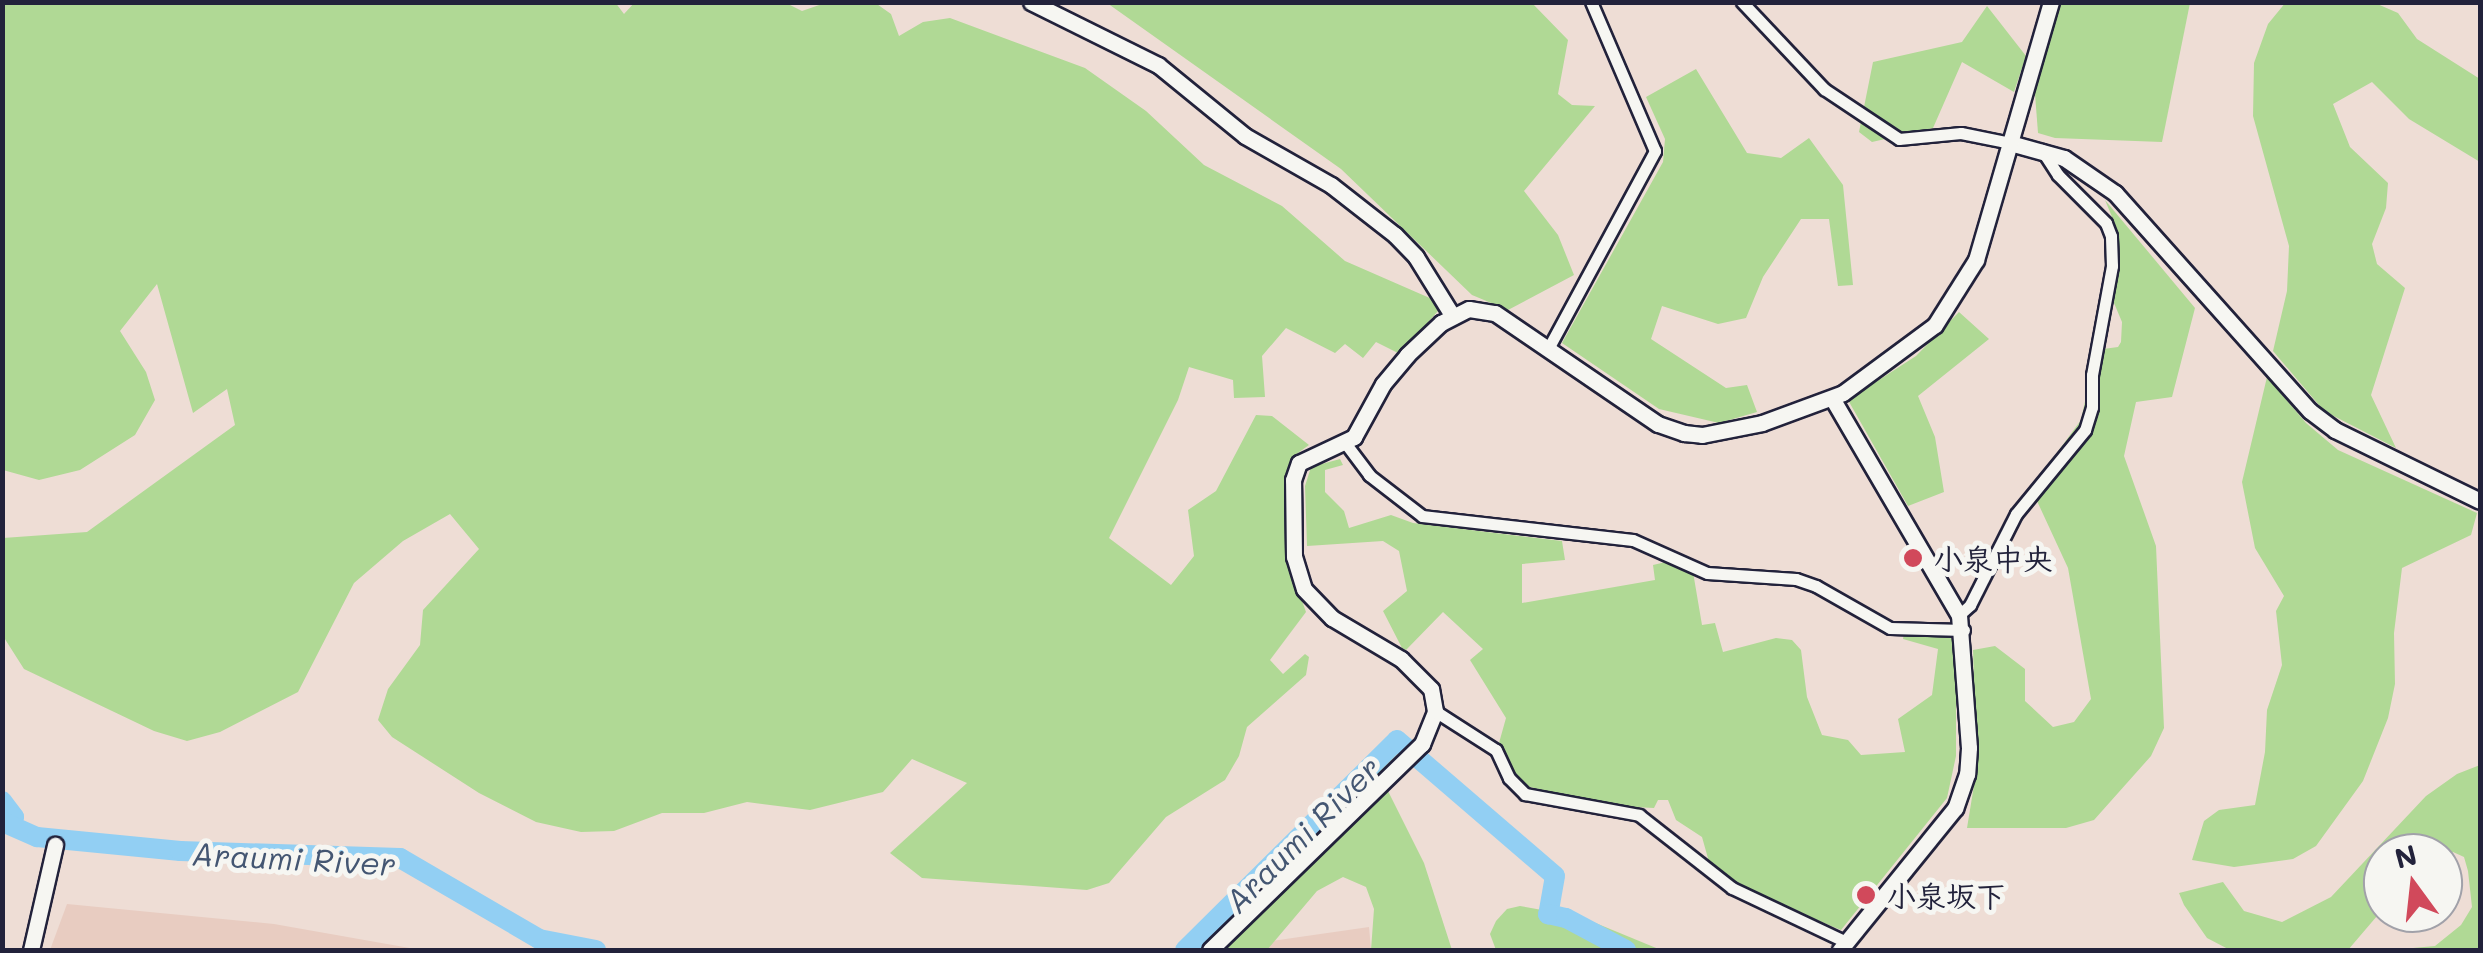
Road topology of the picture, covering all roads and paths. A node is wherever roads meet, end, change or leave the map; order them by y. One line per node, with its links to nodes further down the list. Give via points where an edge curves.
1 (1032, 2): 7 (street, via 1158,66 1245,136 1331,186 1395,234)
2 (1591, 2): 8 (street, via 1655,150)
3 (1742, 2): 5 (street, via 1824,89 1899,139 1961,133)
4 (2051, 2): 5 (street)
5 (2010, 143): 6 (street); 9 (street, via 1976,260 1947,312 1906,350)
6 (2042, 150): 11 (street, via 2080,166 2125,202 2310,411 2335,430); 12 (street, via 2111,236 2092,407 2084,430 2016,514)
7 (1452, 315): 8 (street, via 1481,308); 10 (street, via 1407,355)
8 (1550, 347): 9 (street, via 1658,424 1684,433 1762,422)
9 (1832, 398): 12 (street)
10 (1346, 444): 12 (street, via 1369,475 1422,516 1633,540 1707,573 1796,579 1890,628); 13 (street, via 1306,455 1294,469 1300,581 1332,618 1386,646 1425,681)
11 (2480, 501)
12 (1962, 623): 15 (street, via 1969,748 1962,794)
13 (1435, 712): 15 (street, via 1496,750 1508,778 1525,794 1639,815 1732,888); 17 (street, via 1422,744)
14 (55, 845): 16 (street)
15 (1843, 946)
16 (31, 950)
17 (1210, 950)

